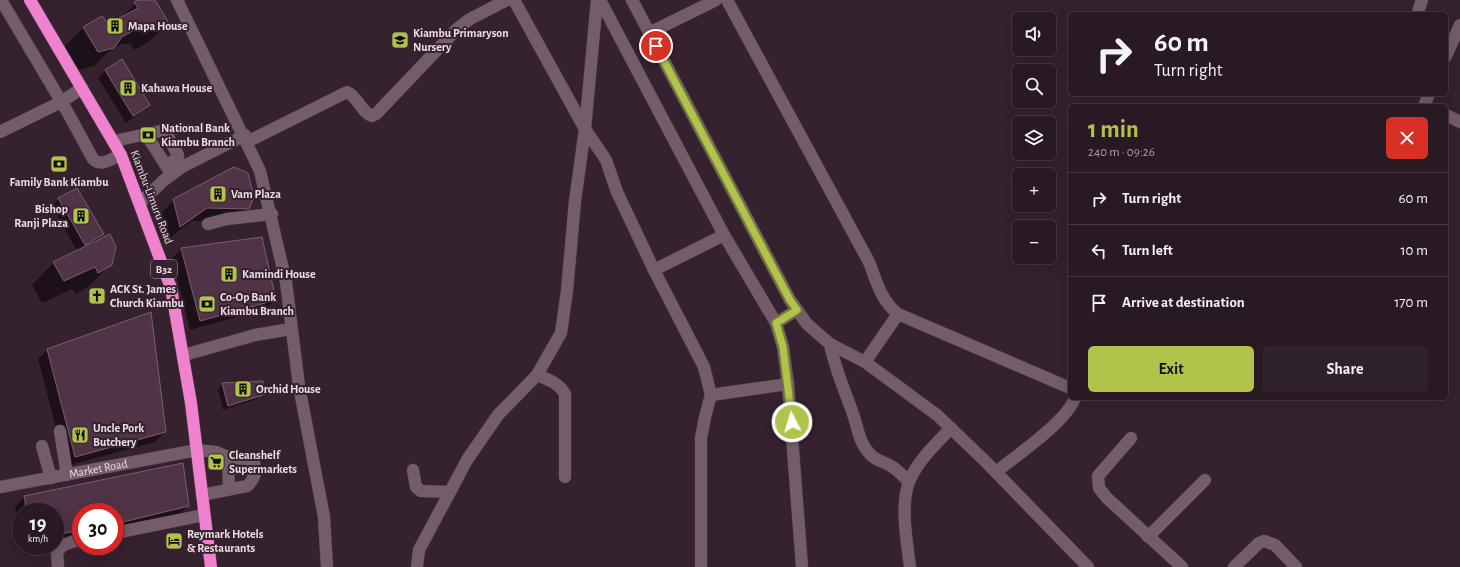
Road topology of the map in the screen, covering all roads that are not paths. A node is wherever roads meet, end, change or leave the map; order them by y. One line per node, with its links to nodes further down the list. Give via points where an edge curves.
1 (1, 0): 17 (street)
2 (30, 0): 16 (highway, Kiambu-Limuru Road / B32)
3 (177, 0): 23 (street)
4 (507, 0): 23 (street, via 470,19 457,29 376,114 368,115 355,97 347,92)
5 (514, 0): 20 (street)
6 (597, 0): 20 (street)
7 (600, 0): 30 (street)
8 (632, 0): 14 (street)
9 (716, 0): 14 (street)
10 (727, 0): 33 (street, via 869,262 881,294 890,308)
11 (1422, 0): 12 (street)
12 (1418, 12)
13 (1460, 25): 15 (street)
14 (649, 33): 32 (street)
15 (1448, 52)
16 (82, 88): 17 (street); 24 (highway, Kiambu-Limuru Road / B32)
17 (61, 102): 21 (street); 25 (street, via 96,162 103,163)
18 (1448, 116): 19 (street)
19 (1460, 122)
20 (585, 129): 31 (street, via 606,160 617,192); 39 (street, via 561,333)
21 (0, 132)
22 (146, 134): 24 (street); 26 (street); 26 (street, via 161,131 167,135 178,155)
23 (246, 139): 26 (street, via 182,167); 28 (street, via 260,171)
24 (114, 142): 25 (highway, Kiambu-Limuru Road / B32)
25 (121, 155): 27 (highway, Kiambu-Limuru Road / B32)
26 (169, 170): 27 (street)
27 (140, 203): 37 (highway, Kiambu-Limuru Road / B32, via 171,288)
28 (272, 214): 29 (street, via 227,219); 35 (street, via 286,282)
29 (208, 224)
30 (724, 235): 31 (street); 34 (street)
31 (654, 270): 42 (street, via 704,367)
32 (797, 310): 34 (street); 36 (street, via 807,324)
33 (898, 314): 38 (street); 41 (street)
34 (776, 323): 40 (street, via 783,347)
35 (291, 329): 37 (street, via 255,334); 67 (street, via 310,452 324,517)
36 (830, 344): 38 (street); 56 (street, via 861,441 878,461 895,468)
37 (184, 355): 48 (highway, Kiambu-Limuru Road / B32)
38 (866, 362): 44 (street)
39 (537, 375): 53 (street, via 552,381 565,394); 59 (street, via 498,415)
40 (788, 384): 42 (street); 70 (street)
41 (1068, 387)
42 (712, 395): 69 (street, via 701,438)
43 (1074, 400): 51 (street, via 1054,425)
44 (951, 428): 51 (street); 56 (street, via 930,450)
45 (60, 431): 52 (street)
46 (1131, 438): 63 (street, via 1104,468 1097,482 1107,498)
47 (42, 446): 54 (street)
48 (197, 450): 49 (street, Market Road, via 216,452); 52 (street, Market Road); 60 (highway, Kiambu-Limuru Road / B32)
49 (228, 457): 58 (street); 58 (street, Market Road, via 252,460 256,470 247,486)
50 (413, 470): 59 (street, via 416,487 421,491)
51 (996, 472): 72 (street)
52 (66, 475): 54 (street, Market Road)
53 (565, 477)
54 (51, 478): 57 (street, Market Road)
55 (1205, 480): 63 (street)
56 (909, 482): 71 (street, via 905,528)
57 (0, 487)
58 (229, 488): 60 (street)
59 (449, 492): 68 (street, via 419,550)
60 (202, 495): 61 (highway, Kiambu-Limuru Road / B32)
61 (204, 515): 62 (street); 66 (highway, Kiambu-Limuru Road / B32)
62 (124, 531)
63 (1148, 537): 73 (street)
64 (72, 542): 65 (street, via 63,545 57,552)
65 (58, 567)
66 (211, 567)
67 (326, 567)
68 (417, 567)
69 (701, 567)
70 (802, 567)
71 (910, 567)
72 (1088, 567)
73 (1182, 567)
74 (1234, 567): 75 (street, via 1264,541 1275,545)
75 (1296, 567)

